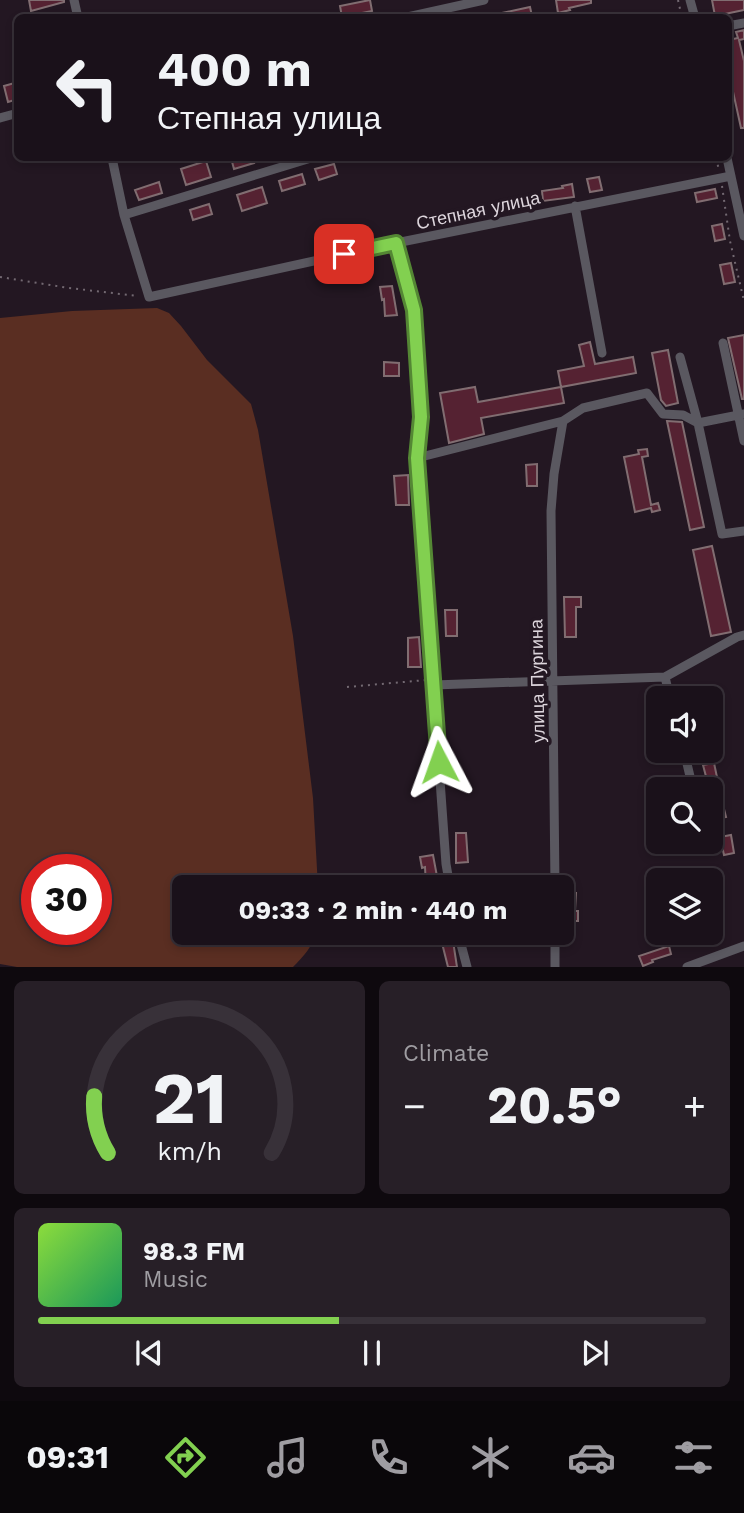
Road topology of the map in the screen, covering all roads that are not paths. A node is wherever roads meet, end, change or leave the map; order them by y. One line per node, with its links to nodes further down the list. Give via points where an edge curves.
1 (484, 0): 2 (street)
2 (421, 14)
3 (113, 161): 8 (street)
4 (300, 161): 8 (street)
5 (728, 161): 6 (street)
6 (732, 176): 7 (street, Степная улица); 9 (street)
7 (575, 206): 10 (street, Степная улица); 12 (street)
8 (124, 215): 10 (street, Степная улица, via 149,297)
9 (744, 236)
10 (396, 243): 18 (street, via 414,310 421,417)
11 (723, 343): 14 (street)
12 (602, 352)
13 (680, 357): 16 (street)
14 (742, 415): 16 (street); 17 (street)
15 (563, 421): 16 (street, via 583,408 647,393 663,414 683,415); 18 (street); 23 (street, улица Пургина, via 551,511)
16 (698, 423): 19 (street, via 722,534)
17 (744, 441)
18 (417, 458): 22 (street)
19 (744, 531)
20 (744, 635): 21 (street)
21 (665, 677): 23 (street); 24 (street)
22 (434, 682): 23 (street); 25 (street)
23 (554, 682): 26 (street, улица Пургина)
24 (667, 686)
25 (448, 875)
26 (555, 875)
27 (461, 945): 30 (street)
28 (555, 945): 31 (street)
29 (744, 946): 32 (street)
30 (467, 967)
31 (555, 967)
32 (687, 967)

